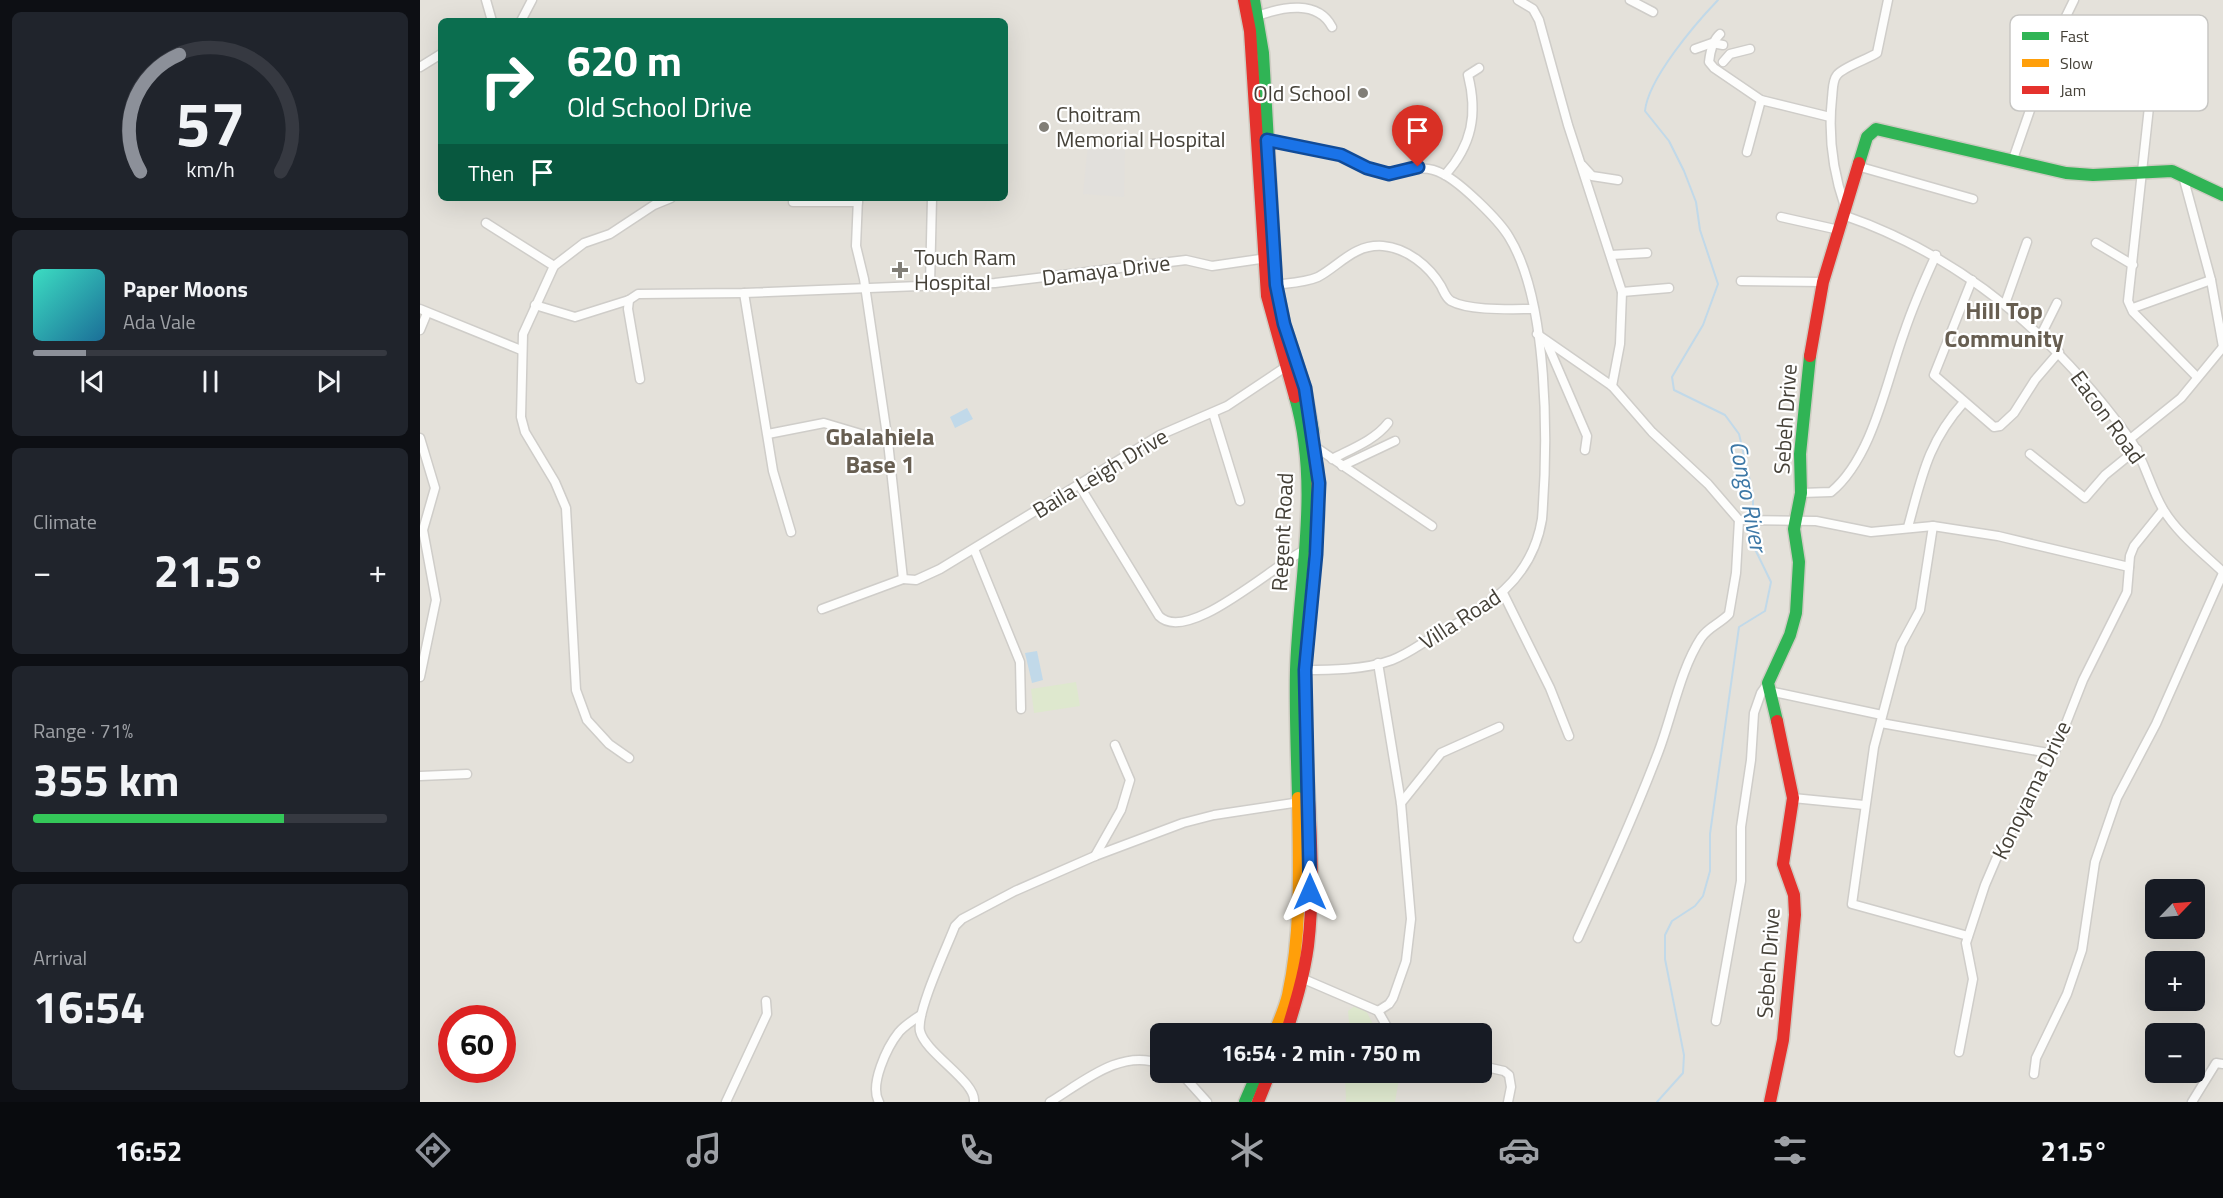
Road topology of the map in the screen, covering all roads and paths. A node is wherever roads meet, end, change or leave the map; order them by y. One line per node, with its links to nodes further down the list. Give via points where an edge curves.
1 (486, 0): 12 (street)
2 (532, 0): 11 (street)
3 (1244, 0): 13 (main road, Regent Road)
4 (1254, 0): 13 (main road, Regent Road)
5 (1518, 0): 28 (street, via 1533,9 1539,20)
6 (1630, 0): 9 (street)
7 (1888, 0): 24 (street, via 1880,48 1836,76)
8 (2074, 0): 10 (street)
9 (1653, 12)
10 (2067, 15)
11 (523, 17)
12 (491, 18)
13 (1254, 18): 14 (street, via 1288,4 1311,4 1324,10); 25 (main road, Regent Road)
14 (1332, 27)
15 (1720, 34): 21 (street, via 1714,40 1711,65)
16 (1695, 49): 18 (street, via 1713,43 1747,49 1730,54)
17 (438, 56): 19 (street)
18 (1723, 62)
19 (420, 67)
20 (1479, 68): 31 (street, via 1468,75 1472,125 1464,152)
21 (1761, 100): 24 (street); 26 (street)
22 (2030, 111): 27 (street)
23 (2148, 111): 30 (street)
24 (1830, 117): 41 (street, via 1833,163)
25 (1262, 139): 31 (street, via 1341,155 1389,174 1418,167); 50 (main road, Regent Road)
26 (1747, 152)
27 (2012, 162): 29 (main road, Sebeh Drive, via 1876,129 1867,137); 30 (main road, Sebeh Drive, via 2066,173)
28 (1580, 163): 33 (street, via 1592,176); 48 (street)
29 (1857, 166): 35 (street); 41 (main road, Sebeh Drive)
30 (2141, 173): 32 (main road, Sebeh Drive, via 2172,171); 51 (street, via 2143,185)
31 (1445, 175): 68 (street, Villa Road, via 1508,235 1526,273)
32 (2183, 176): 34 (main road, Sebeh Drive); 54 (street)
33 (1618, 180)
34 (2223, 195)
35 (1973, 199)
36 (664, 201): 52 (street, via 610,234 584,243)
37 (826, 201): 40 (street)
38 (858, 201): 59 (street, via 856,246)
39 (932, 201): 57 (street)
40 (793, 202)
41 (1844, 212): 44 (main road, Sebeh Drive); 49 (street, Eacon Road)
42 (1780, 218): 44 (street)
43 (486, 223): 52 (street)
44 (1839, 230): 56 (main road, Sebeh Drive)
45 (2027, 242): 65 (street)
46 (2096, 243): 51 (street)
47 (1647, 253): 48 (street)
48 (1611, 255): 61 (street)
49 (1936, 255): 53 (street, Eacon Road); 96 (street, via 1917,296 1881,406 1862,449 1845,478 1831,492)
50 (1268, 258): 57 (street, Damaya Drive, via 1212,266 1186,260 995,283); 58 (main road, Regent Road)
51 (2133, 265): 67 (street, via 2128,301)
52 (554, 266): 66 (street)
53 (1972, 280): 65 (street, Eacon Road); 81 (street, via 1934,375)
54 (2211, 280): 67 (street); 74 (street)
55 (1741, 281): 56 (street)
56 (1823, 282): 96 (main road, Sebeh Drive, via 1805,384)
57 (930, 285): 59 (street, Damaya Drive)
58 (1271, 285): 68 (street, via 1316,278 1347,255 1381,246 1398,248 1413,257 1431,273 1453,303); 77 (main road, Regent Road)
59 (865, 287): 62 (street, Damaya Drive); 88 (street)
60 (1669, 288): 61 (street)
61 (1622, 292): 80 (street, via 1622,333)
62 (744, 293): 63 (street, Damaya Drive, via 638,294); 84 (street)
63 (629, 300): 66 (street, Damaya Drive, via 575,317); 79 (street)
64 (2057, 303): 72 (street)
65 (2005, 304): 72 (street, Eacon Road)
66 (535, 305): 75 (street)
67 (2133, 308): 78 (street)
68 (1533, 309): 71 (street, Villa Road)
69 (423, 311): 70 (street); 75 (street)
70 (420, 330)
71 (1537, 334): 73 (street); 110 (street, Villa Road, via 1544,426 1542,519 1539,540 1528,561)
72 (2041, 335): 76 (street, Eacon Road)
73 (1546, 341): 80 (street); 91 (street, via 1587,436)
74 (2223, 347): 78 (street)
75 (521, 350): 122 (street, via 521,417 525,432 566,508 576,690 587,720 609,744)
76 (2059, 352): 81 (street, via 2000,426 1995,427); 86 (street, Eacon Road)
77 (1291, 363): 82 (street, Baila Leigh Drive); 89 (main road, Regent Road, via 1305,388); 106 (main road, Regent Road, via 1308,470)
78 (2197, 377): 86 (street, via 2181,398)
79 (640, 380)
80 (1612, 387): 99 (street, via 1652,432)
81 (1964, 402): 103 (street, via 1933,442)
82 (1213, 413): 95 (street, Baila Leigh Drive, via 1160,435); 97 (street)
83 (1388, 423): 93 (street)
84 (768, 434): 88 (street, via 824,423); 104 (street, via 773,471)
85 (420, 438): 114 (street, via 435,488 423,530 436,600)
86 (2130, 439): 90 (street, Eacon Road)
87 (1395, 441): 94 (street)
88 (888, 442): 109 (street)
89 (1314, 446): 93 (street); 106 (main road, Regent Road, via 1319,483)
90 (2136, 449): 92 (street, via 2085,498); 98 (street, Eacon Road)
91 (1585, 450)
92 (2030, 454)
93 (1332, 459): 94 (street)
94 (1342, 466): 101 (street)
95 (1079, 485): 105 (street, Baila Leigh Drive); 106 (street, via 1159,616 1173,624 1204,615)
96 (1801, 493): 100 (main road, Sebeh Drive)
97 (1240, 501)
98 (2163, 510): 107 (street, Konoyama Drive, via 2134,546); 108 (street, Eacon Road)
99 (1743, 520): 100 (street); 131 (street, via 1729,614 1698,642 1659,751)
100 (1796, 520): 103 (street, via 1829,522 1871,532); 115 (main road, Sebeh Drive, via 1796,613)
101 (1432, 526)
102 (1933, 526): 103 (street); 107 (street, via 1998,536); 117 (street, via 1920,610 1900,645)
103 (1908, 527)
104 (791, 532)
105 (974, 549): 109 (street, Baila Leigh Drive, via 921,578); 116 (street, via 1020,662)
106 (1310, 552): 113 (main road, Regent Road)
107 (2129, 567): 121 (street, Konoyama Drive, via 2127,592 2082,680)
108 (2223, 573): 144 (street, via 2148,741 2116,798 2095,862 2082,950 2067,994 2036,1058)
109 (903, 579): 111 (street, Baila Leigh Drive)
110 (1503, 593): 112 (street, Villa Road, via 1409,651); 119 (street)
111 (822, 609)
112 (1378, 663): 113 (street, Villa Road); 127 (street)
113 (1301, 670): 126 (main road, Regent Road)
114 (420, 677)
115 (1768, 687): 117 (street); 125 (main road, Sebeh Drive); 136 (street, via 1761,693 1754,713 1741,827 1741,881)
116 (1021, 709)
117 (1882, 719): 121 (street); 128 (street)
118 (1498, 726): 127 (street, via 1441,753)
119 (1569, 736)
120 (1115, 746): 129 (street, via 1130,780 1118,817)
121 (2054, 754): 130 (street, Konoyama Drive, via 1997,856)
122 (629, 758)
123 (467, 774): 124 (street)
124 (420, 776)
125 (1793, 798): 128 (street); 156 (main road, Sebeh Drive, via 1783,864 1794,895 1795,937 1783,1040)
126 (1305, 803): 129 (street, via 1198,818); 132 (main road, Regent Road, via 1308,929)
127 (1401, 803): 134 (street, via 1412,919 1406,961 1393,998)
128 (1864, 806): 130 (street, via 1852,904)
129 (1095, 856): 135 (street, via 962,919)
130 (1968, 936): 140 (street, Konoyama Drive, via 1966,955 1973,979)
131 (1578, 938)
132 (1297, 977): 134 (street); 137 (main road, Regent Road); 138 (main road, Regent Road)
133 (766, 1001): 149 (street, via 767,1014)
134 (1377, 1011): 139 (street)
135 (921, 1015): 148 (street, via 895,1038 876,1084); 150 (street, via 922,1036 949,1069 967,1082)
136 (1716, 1021)
137 (1278, 1023)
138 (1288, 1023)
139 (1384, 1023)
140 (1959, 1052)
141 (1150, 1062): 151 (street, via 1118,1062)
142 (2223, 1064): 157 (street, via 2216,1063)
143 (1492, 1068): 155 (street, via 1509,1075)
144 (2034, 1074)
145 (1190, 1083): 152 (street)
146 (1253, 1083): 153 (main road)
147 (1266, 1083): 154 (main road)
148 (877, 1099)
149 (726, 1102)
150 (974, 1102)
151 (1050, 1102)
152 (1207, 1102)
153 (1245, 1102)
154 (1258, 1102)
155 (1508, 1102)
156 (1770, 1102)
157 (2192, 1102)

